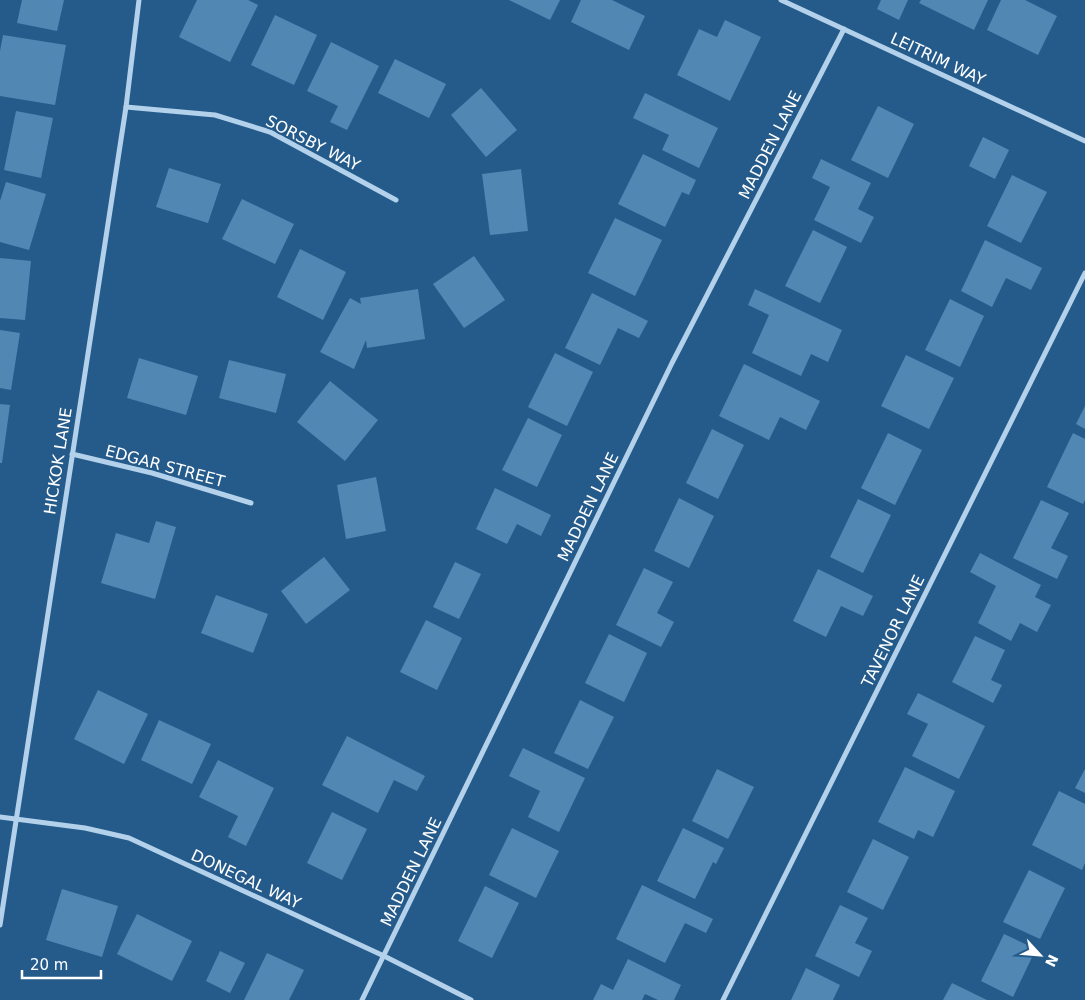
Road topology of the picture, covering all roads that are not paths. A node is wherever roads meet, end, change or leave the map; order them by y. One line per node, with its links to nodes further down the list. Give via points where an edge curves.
1 (139, 0): 4 (street, HICKOK LANE)
2 (781, 0): 3 (street, LEITRIM WAY)
3 (844, 29): 5 (street, LEITRIM WAY); 13 (street, MADDEN LANE, via 672,364)
4 (126, 107): 6 (street, SORSBY WAY, via 215,115 270,132); 8 (street, HICKOK LANE)
5 (1085, 142)
6 (396, 200)
7 (1085, 273): 16 (street, TAVENOR LANE)
8 (72, 454): 9 (street, EDGAR STREET, via 152,473); 11 (street, HICKOK LANE)
9 (251, 503)
10 (0, 817): 11 (street, DONEGAL WAY)
11 (16, 819): 12 (street, HICKOK LANE); 13 (street, DONEGAL WAY, via 85,828 129,838)
12 (0, 925)
13 (384, 956): 14 (street, MADDEN LANE); 15 (street, DONEGAL WAY)
14 (362, 1000)
15 (470, 1000)
16 (723, 1000)

